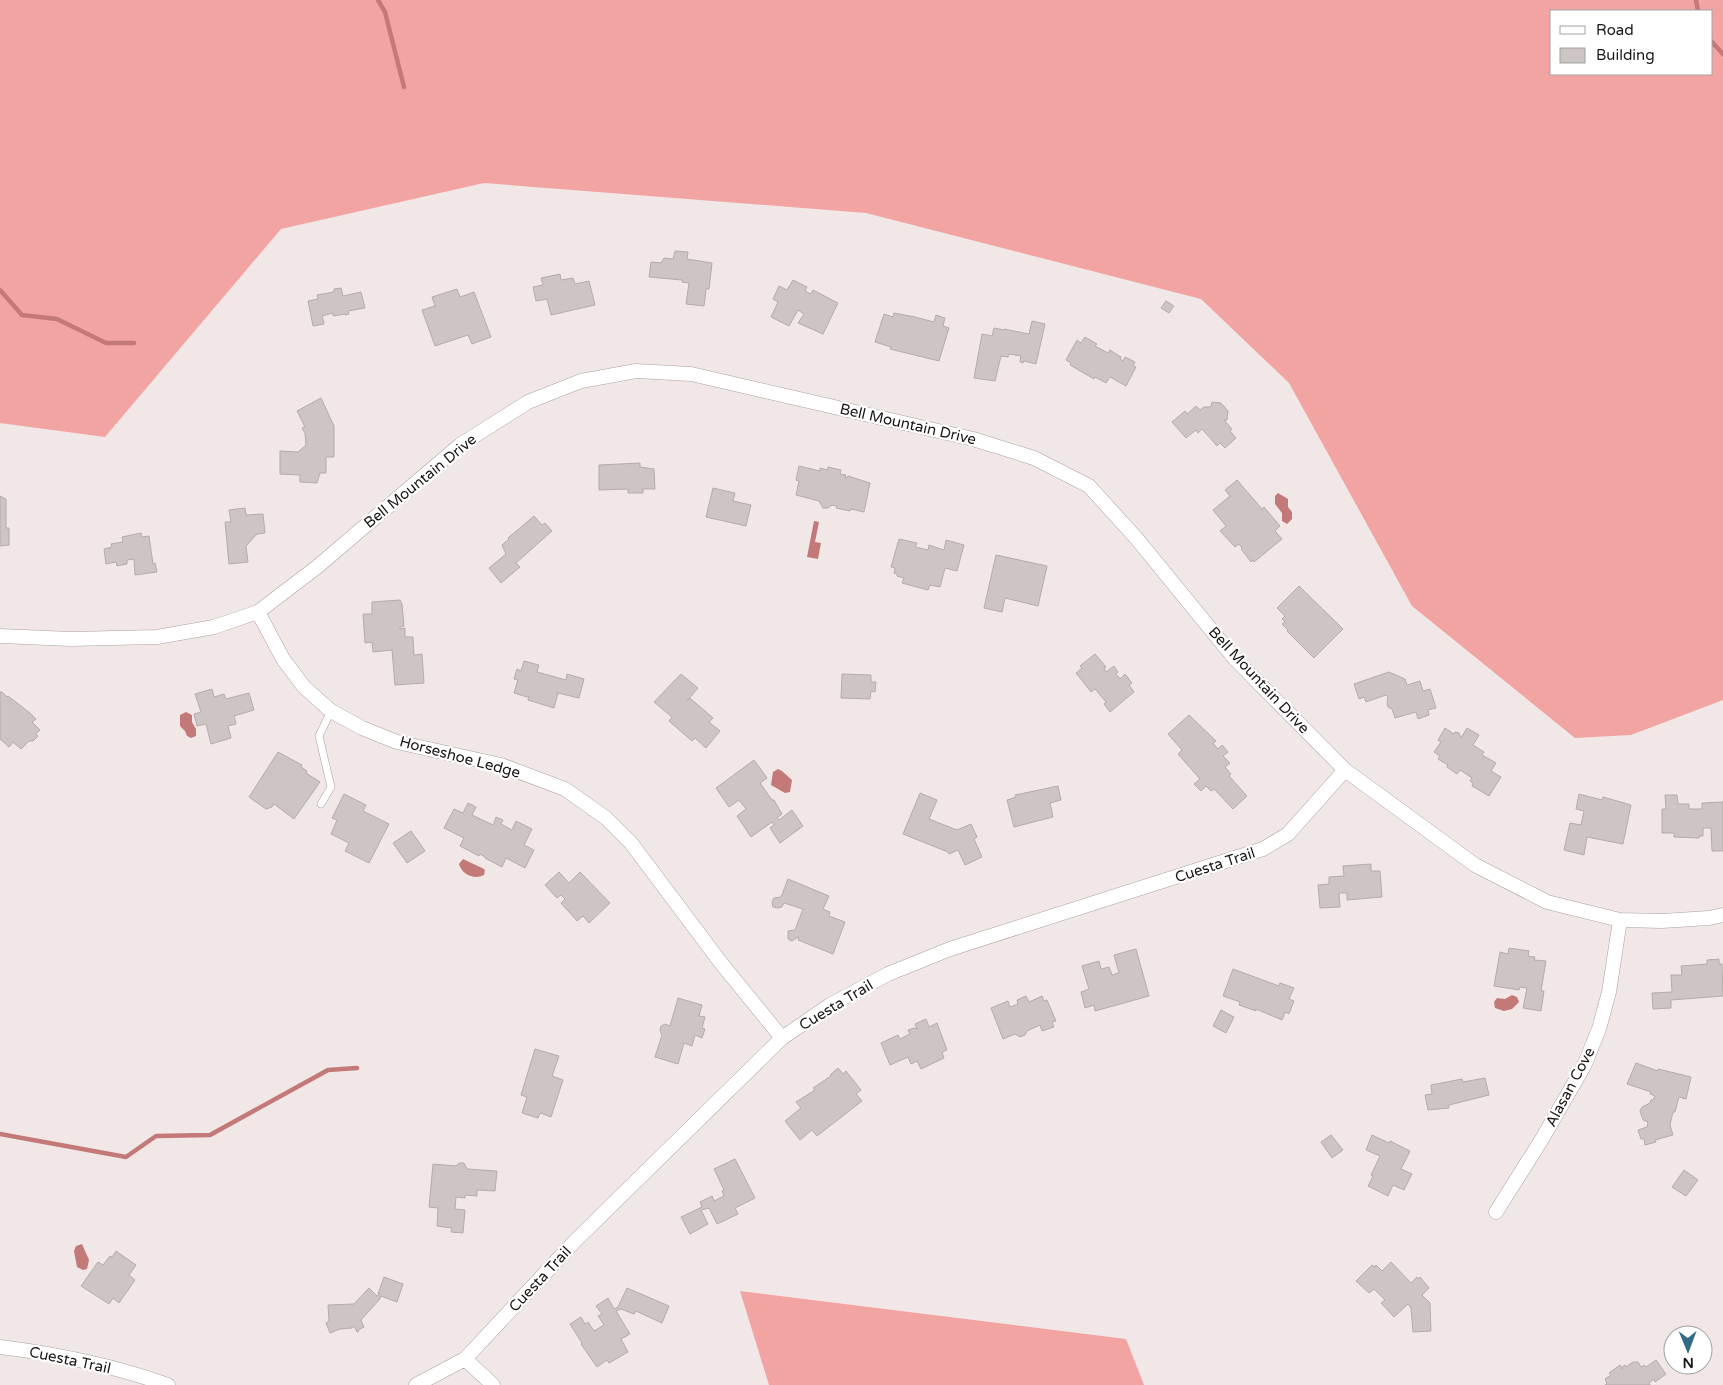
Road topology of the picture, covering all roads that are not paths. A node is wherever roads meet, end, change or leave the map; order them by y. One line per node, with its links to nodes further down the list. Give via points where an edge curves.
1 (258, 612): 2 (street, Bell Mountain Drive, via 214,627 157,637 71,639); 3 (street, Horseshoe Ledge, via 293,673); 4 (street, Bell Mountain Drive, via 318,567 460,445 528,402 581,381 636,372 690,374 973,439 1034,458 1089,486 1137,539 1235,659)
2 (0, 636)
3 (331, 711): 5 (lane, via 319,736 331,788); 8 (street, Horseshoe Ledge, via 397,742 501,765 565,789 606,818 631,844 721,964)
4 (1345, 770): 7 (street, Bell Mountain Drive, via 1475,865 1547,902); 8 (street, Cuesta Trail, via 1288,834 1263,849 950,950 880,979 830,1005)
5 (321, 804)
6 (1723, 915): 7 (street, Bell Mountain Drive, via 1662,921)
7 (1620, 920): 9 (street, Alasan Cove, via 1609,992 1584,1066)
8 (782, 1038): 11 (street, Cuesta Trail, via 575,1241)
9 (1496, 1212)
10 (0, 1347): 12 (street, Cuesta Trail, via 71,1358)
11 (465, 1359): 13 (street, Cuesta Trail); 14 (street)
12 (168, 1385)
13 (416, 1385)
14 (494, 1385)

